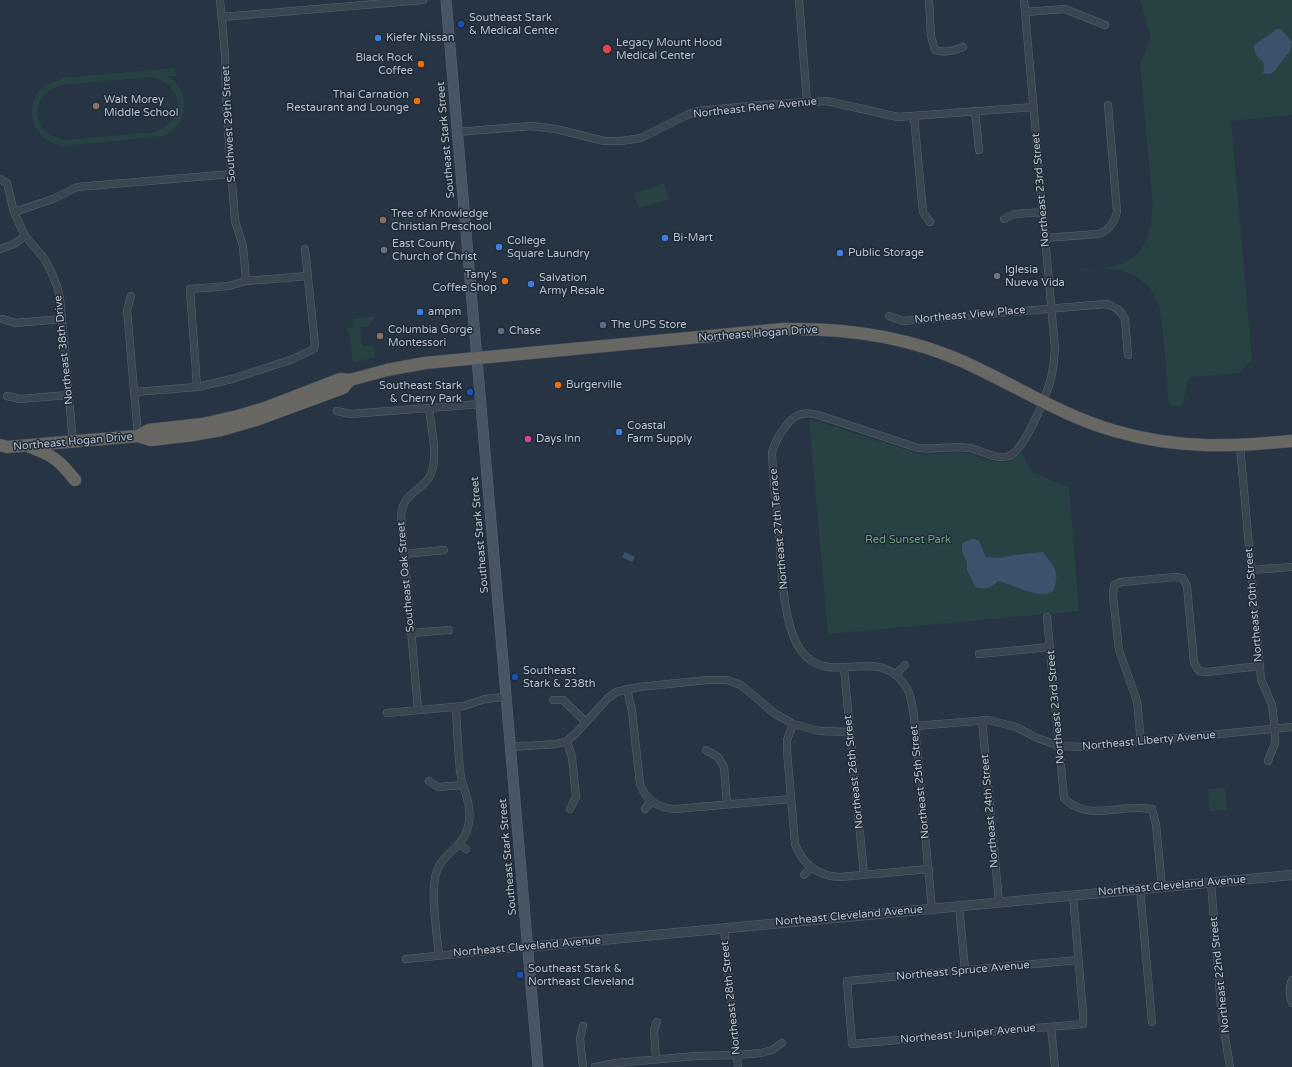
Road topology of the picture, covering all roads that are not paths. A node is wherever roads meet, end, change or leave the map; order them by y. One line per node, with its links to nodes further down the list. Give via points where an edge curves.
1 (220, 0): 8 (street, Southwest 29th Street)
2 (423, 0): 8 (street)
3 (446, 0): 16 (main road, Southeast Stark Street)
4 (799, 0): 11 (street)
5 (929, 0): 10 (street, via 931,36 935,50 950,52)
6 (1024, 0): 7 (street, Northeast 23rd Street)
7 (1026, 12): 9 (street, via 1065,9); 13 (street, Northeast 23rd Street)
8 (222, 18): 18 (street, Southwest 29th Street)
9 (1105, 25)
10 (963, 47)
11 (807, 102): 15 (street, Northeast Rene Avenue, via 827,101 888,116); 16 (street, Northeast Rene Avenue, via 698,111 641,138 621,141 599,140 556,129 531,126)
12 (1108, 105): 25 (street, via 1117,212 1115,220 1105,232 1098,234)
13 (1034, 107): 14 (street, Northeast Rene Avenue); 21 (street, Northeast 23rd Street)
14 (975, 111): 15 (street, Northeast Rene Avenue); 17 (street)
15 (914, 116): 23 (street, via 923,212)
16 (457, 132): 36 (main road, Southeast Stark Street)
17 (979, 150)
18 (232, 174): 20 (street, via 77,187 53,199); 29 (street, Southwest 29th Street, via 236,221 243,246)
19 (0, 179): 20 (street, Northeast 38th Drive, via 7,183)
20 (14, 212): 24 (street, Northeast 38th Drive)
21 (1043, 212): 22 (street, via 1014,214); 25 (street, Northeast 23rd Street)
22 (1004, 219)
23 (930, 222)
24 (25, 236): 26 (street, via 14,244); 34 (street, Northeast 38th Drive, via 43,257 58,286)
25 (1045, 238): 31 (street, Northeast 23rd Street)
26 (0, 249)
27 (305, 249): 28 (street)
28 (308, 276): 29 (street); 37 (street, via 314,349 255,372)
29 (246, 281): 37 (street, via 229,286 190,289)
30 (132, 296): 38 (street, via 127,310)
31 (1051, 309): 32 (street, Northeast View Place, via 903,321); 35 (street, Northeast View Place, via 1106,304 1118,309 1125,318); 41 (street, Northeast 23rd Street, via 1054,359)
32 (889, 316)
33 (3, 319): 34 (street, via 15,322)
34 (62, 319): 39 (street, Northeast 38th Drive)
35 (1128, 355)
36 (477, 358): 41 (highway, Northeast Hogan Drive, via 784,330 846,331 897,340 938,352 964,362); 42 (main road, Southeast Stark Street); 46 (highway, Northeast Hogan Drive, via 406,366 378,372 350,380 342,388 238,426 177,438 151,440)
37 (197, 387): 38 (street)
38 (135, 392): 46 (street)
39 (68, 395): 40 (street, via 20,399); 48 (street, Northeast 38th Drive)
40 (7, 396)
41 (1043, 402): 45 (street, Northeast 23rd Street, via 1022,444 1010,456 1000,457 961,446 918,448 812,413 799,415); 50 (highway, Northeast Hogan Drive, via 1094,424 1134,436 1179,444)
42 (481, 404): 43 (street); 67 (main road, Southeast Stark Street)
43 (429, 408): 44 (street, via 350,414); 54 (street, Southeast Oak Street, via 434,463 425,482 406,493 401,515)
44 (337, 411)
45 (788, 421): 64 (street, Northeast 27th Terrace, via 775,442 772,453 786,609 801,651 811,661 824,666)
46 (138, 436): 48 (highway, Northeast Hogan Drive)
47 (1292, 441): 50 (highway, Northeast Hogan Drive)
48 (73, 442): 49 (highway, Northeast Hogan Drive)
49 (27, 446): 51 (highway, Northeast Hogan Drive); 52 (highway, via 62,463)
50 (1240, 446): 56 (street, Northeast 20th Street)
51 (2, 448)
52 (75, 480)
53 (444, 550): 54 (street)
54 (404, 554): 59 (street, Southeast Oak Street)
55 (1292, 567): 56 (street)
56 (1251, 570): 63 (street, Northeast 20th Street)
57 (1047, 617): 60 (street, Northeast 23rd Street)
58 (449, 630): 59 (street)
59 (411, 633): 70 (street, Southeast Oak Street)
60 (1050, 647): 61 (street); 81 (street, Northeast 23rd Street)
61 (979, 654)
62 (905, 665): 65 (street)
63 (1260, 666): 77 (street, Northeast 20th Street, via 1263,685 1272,705); 80 (street, via 1199,671 1194,663 1188,586 1183,578 1121,582 1114,585 1118,646 1137,701)
64 (844, 668): 65 (street, Northeast 27th Terrace, via 877,666); 78 (street, Northeast 26th Street)
65 (895, 675): 75 (street, Northeast 25th Street, via 905,685 911,698)
66 (627, 689): 73 (street, via 608,698); 74 (street, via 727,680 741,685 774,714); 88 (street, via 640,784 642,791)
67 (506, 697): 69 (street, via 485,699); 82 (main road, Southeast Stark Street)
68 (553, 700): 73 (street, via 564,700)
69 (456, 707): 70 (street); 86 (street)
70 (418, 710): 71 (street)
71 (387, 713)
72 (982, 720): 75 (street, Northeast Liberty Avenue); 81 (street, Northeast Liberty Avenue, via 1012,726); 103 (street, Northeast 24th Street)
73 (586, 722): 79 (street)
74 (793, 724): 78 (street, via 819,731); 87 (street, via 787,740)
75 (915, 726): 95 (street, Northeast 25th Street)
76 (1292, 727): 77 (street, Northeast Liberty Avenue)
77 (1275, 729): 80 (street, Northeast Liberty Avenue); 84 (street, Northeast 20th Street, via 1275,743)
78 (850, 732): 96 (street, Northeast 26th Street)
79 (567, 740): 82 (street, via 557,744); 90 (street, via 572,757 576,797)
80 (1142, 742): 81 (street, Northeast Liberty Avenue, via 1085,747)
81 (1060, 746): 100 (street, Northeast 23rd Street, via 1064,798 1070,804 1087,811 1152,809)
82 (510, 747): 107 (main road, Southeast Stark Street)
83 (706, 750): 89 (street, via 718,757 724,766)
84 (1268, 761)
85 (429, 781): 86 (street, via 438,787)
86 (463, 785): 92 (street, via 470,807 470,817 468,830)
87 (791, 800): 89 (street); 94 (street, via 795,844 801,858)
88 (651, 801): 89 (street, via 661,807 675,809); 91 (street)
89 (727, 804)
90 (570, 809)
91 (645, 809)
92 (460, 845): 93 (street); 108 (street, via 443,860 433,882)
93 (466, 849)
94 (811, 868): 96 (street, via 832,877); 98 (street)
95 (928, 869): 96 (street); 105 (street, Northeast 25th Street)
96 (864, 875)
97 (1292, 875): 99 (street, Northeast Cleveland Avenue)
98 (804, 876)
99 (1211, 882): 100 (street, Northeast Cleveland Avenue); 127 (street, Northeast 22nd Street, via 1222,1019)
100 (1162, 887): 101 (street, Northeast Cleveland Avenue)
101 (1140, 889): 102 (street, Northeast Cleveland Avenue); 115 (street)
102 (1073, 895): 103 (street, Northeast Cleveland Avenue); 110 (street)
103 (999, 902): 104 (street, Northeast Cleveland Avenue)
104 (959, 906): 105 (street, Northeast Cleveland Avenue); 111 (street)
105 (932, 908): 106 (street, Northeast Cleveland Avenue)
106 (724, 928): 107 (street, Northeast Cleveland Avenue); 120 (street, Northeast 28th Street)
107 (528, 947): 108 (street, Northeast Cleveland Avenue); 122 (main road, Southeast Stark Street)
108 (439, 956): 109 (street, Northeast Cleveland Avenue)
109 (406, 958)
110 (1078, 960): 111 (street, Northeast Spruce Avenue); 117 (street, Northeast Juniper Avenue, via 1083,1024)
111 (965, 970): 119 (street, Northeast Spruce Avenue, via 847,982)
112 (1292, 980): 113 (street)
113 (1292, 1003)
114 (657, 1022): 121 (street, via 654,1030)
115 (1152, 1022)
116 (583, 1026): 123 (street, via 580,1038)
117 (1051, 1027): 119 (street, Northeast Juniper Avenue); 126 (street)
118 (782, 1043): 120 (street, via 772,1050 761,1053)
119 (852, 1044)
120 (737, 1055): 121 (street); 125 (street, Northeast 28th Street)
121 (656, 1059): 124 (street)
122 (538, 1067)
123 (583, 1067)
124 (595, 1067)
125 (738, 1067)
126 (1055, 1067)
127 (1230, 1067)

